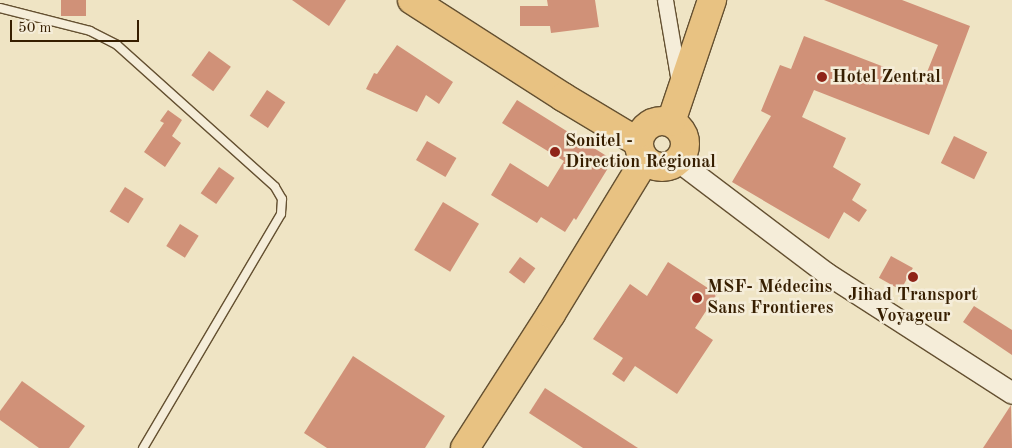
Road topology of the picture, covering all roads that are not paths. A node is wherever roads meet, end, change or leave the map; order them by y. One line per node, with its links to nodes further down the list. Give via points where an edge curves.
1 (412, 0): 8 (highway)
2 (441, 0): 8 (highway)
3 (666, 0): 6 (street)
4 (712, 0): 6 (highway)
5 (0, 8): 10 (lane, via 90,31 117,45 275,187 282,200 281,214)
6 (681, 93): 7 (highway)
7 (671, 122): 8 (highway, via 658,120); 8 (highway, via 682,133 685,148)
8 (653, 152): 9 (street, via 826,273); 11 (highway); 12 (highway, via 561,329)
9 (1012, 393)
10 (143, 448)
11 (465, 448)
12 (484, 448)

